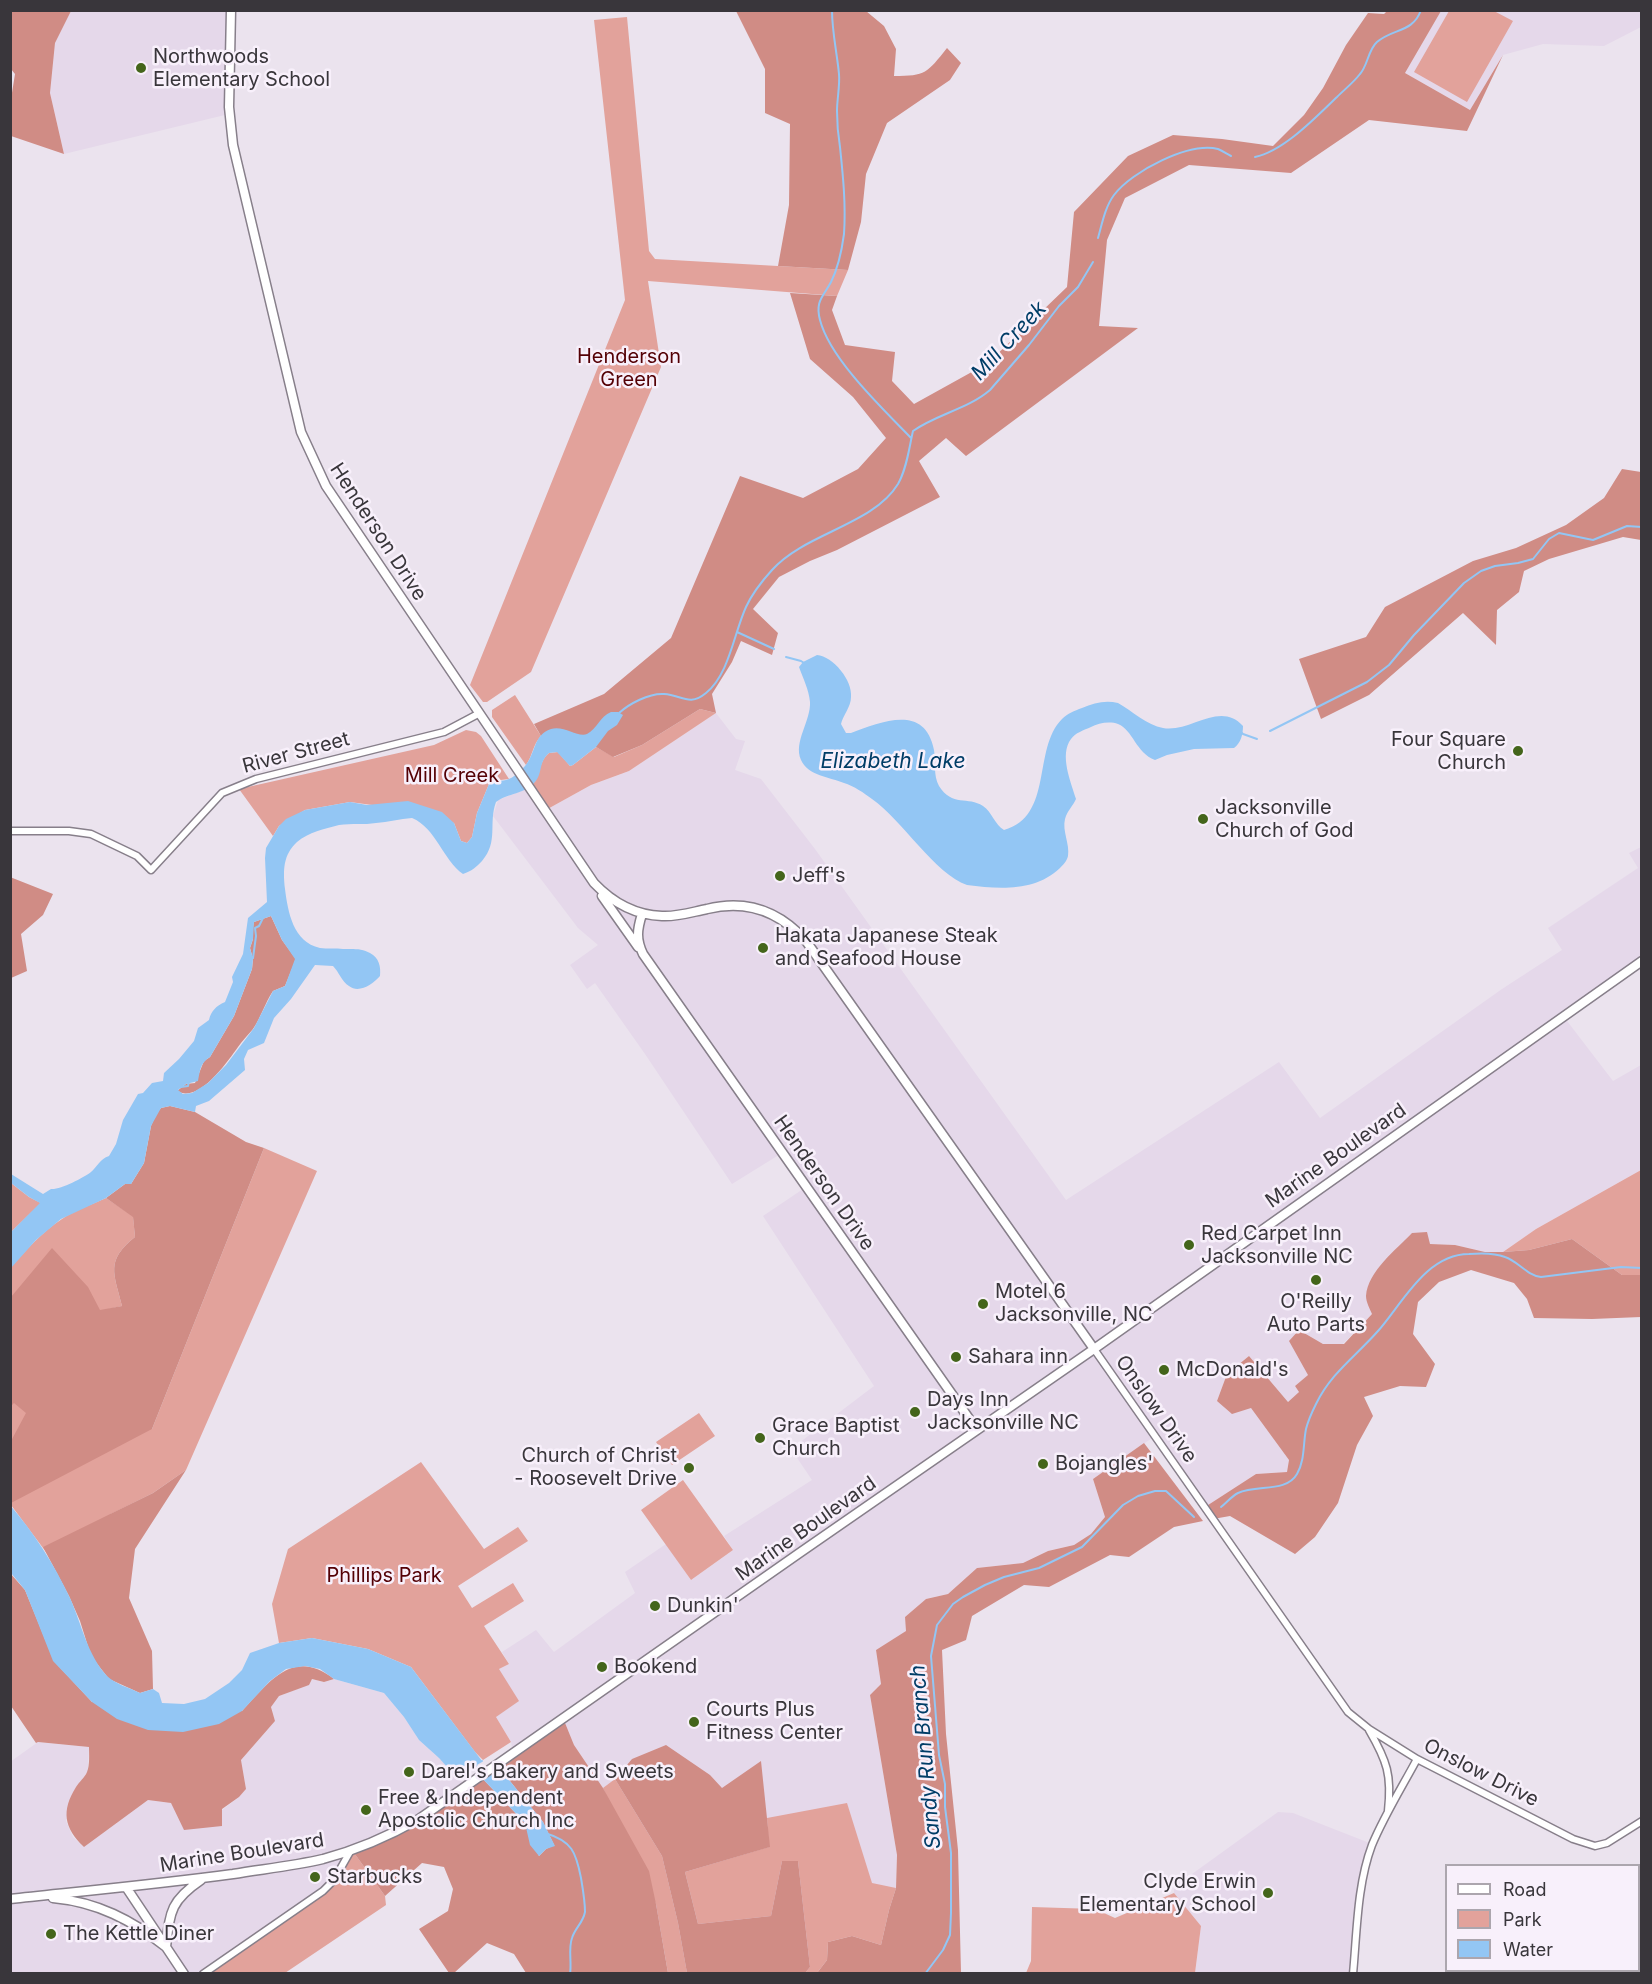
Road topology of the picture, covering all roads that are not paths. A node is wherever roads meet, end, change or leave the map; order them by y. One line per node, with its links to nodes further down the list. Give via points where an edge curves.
1 (231, 10): 2 (main road, Henderson Drive, via 229,107 233,145 301,432 322,480)
2 (478, 714): 3 (street, River Street, via 444,732 256,779 222,793 151,870 137,856 91,834); 4 (main road, Henderson Drive)
3 (10, 831)
4 (594, 884): 5 (main road, Henderson Drive, via 608,898); 6 (main road, Henderson Drive)
5 (642, 914): 6 (main road, Henderson Drive, via 637,942); 8 (main road, Onslow Drive, via 663,917 733,906 773,914 792,926)
6 (643, 954): 9 (main road, Henderson Drive)
7 (1641, 961): 8 (main road, Marine Boulevard)
8 (1094, 1349): 9 (main road, Marine Boulevard); 10 (street, Onslow Drive, via 1348,1712)
9 (978, 1430): 14 (main road, Marine Boulevard, via 419,1819)
10 (1369, 1729): 11 (street, Onslow Drive); 12 (street, via 1388,1769)
11 (1417, 1759): 12 (street); 13 (street, Onslow Drive, via 1573,1839 1595,1846 1607,1843)
12 (1387, 1815): 22 (street, via 1366,1865)
13 (1641, 1821)
14 (352, 1850): 15 (main road, Marine Boulevard, via 289,1866); 21 (street, via 323,1891)
15 (203, 1878): 16 (main road, Marine Boulevard); 19 (main road, via 174,1903)
16 (126, 1887): 17 (main road, Marine Boulevard); 19 (main road)
17 (33, 1897): 18 (main road, Marine Boulevard); 19 (main road, via 93,1905 144,1929)
18 (10, 1899)
19 (166, 1947): 20 (main road)
20 (184, 1974)
21 (203, 1974)
22 (1353, 1974)

